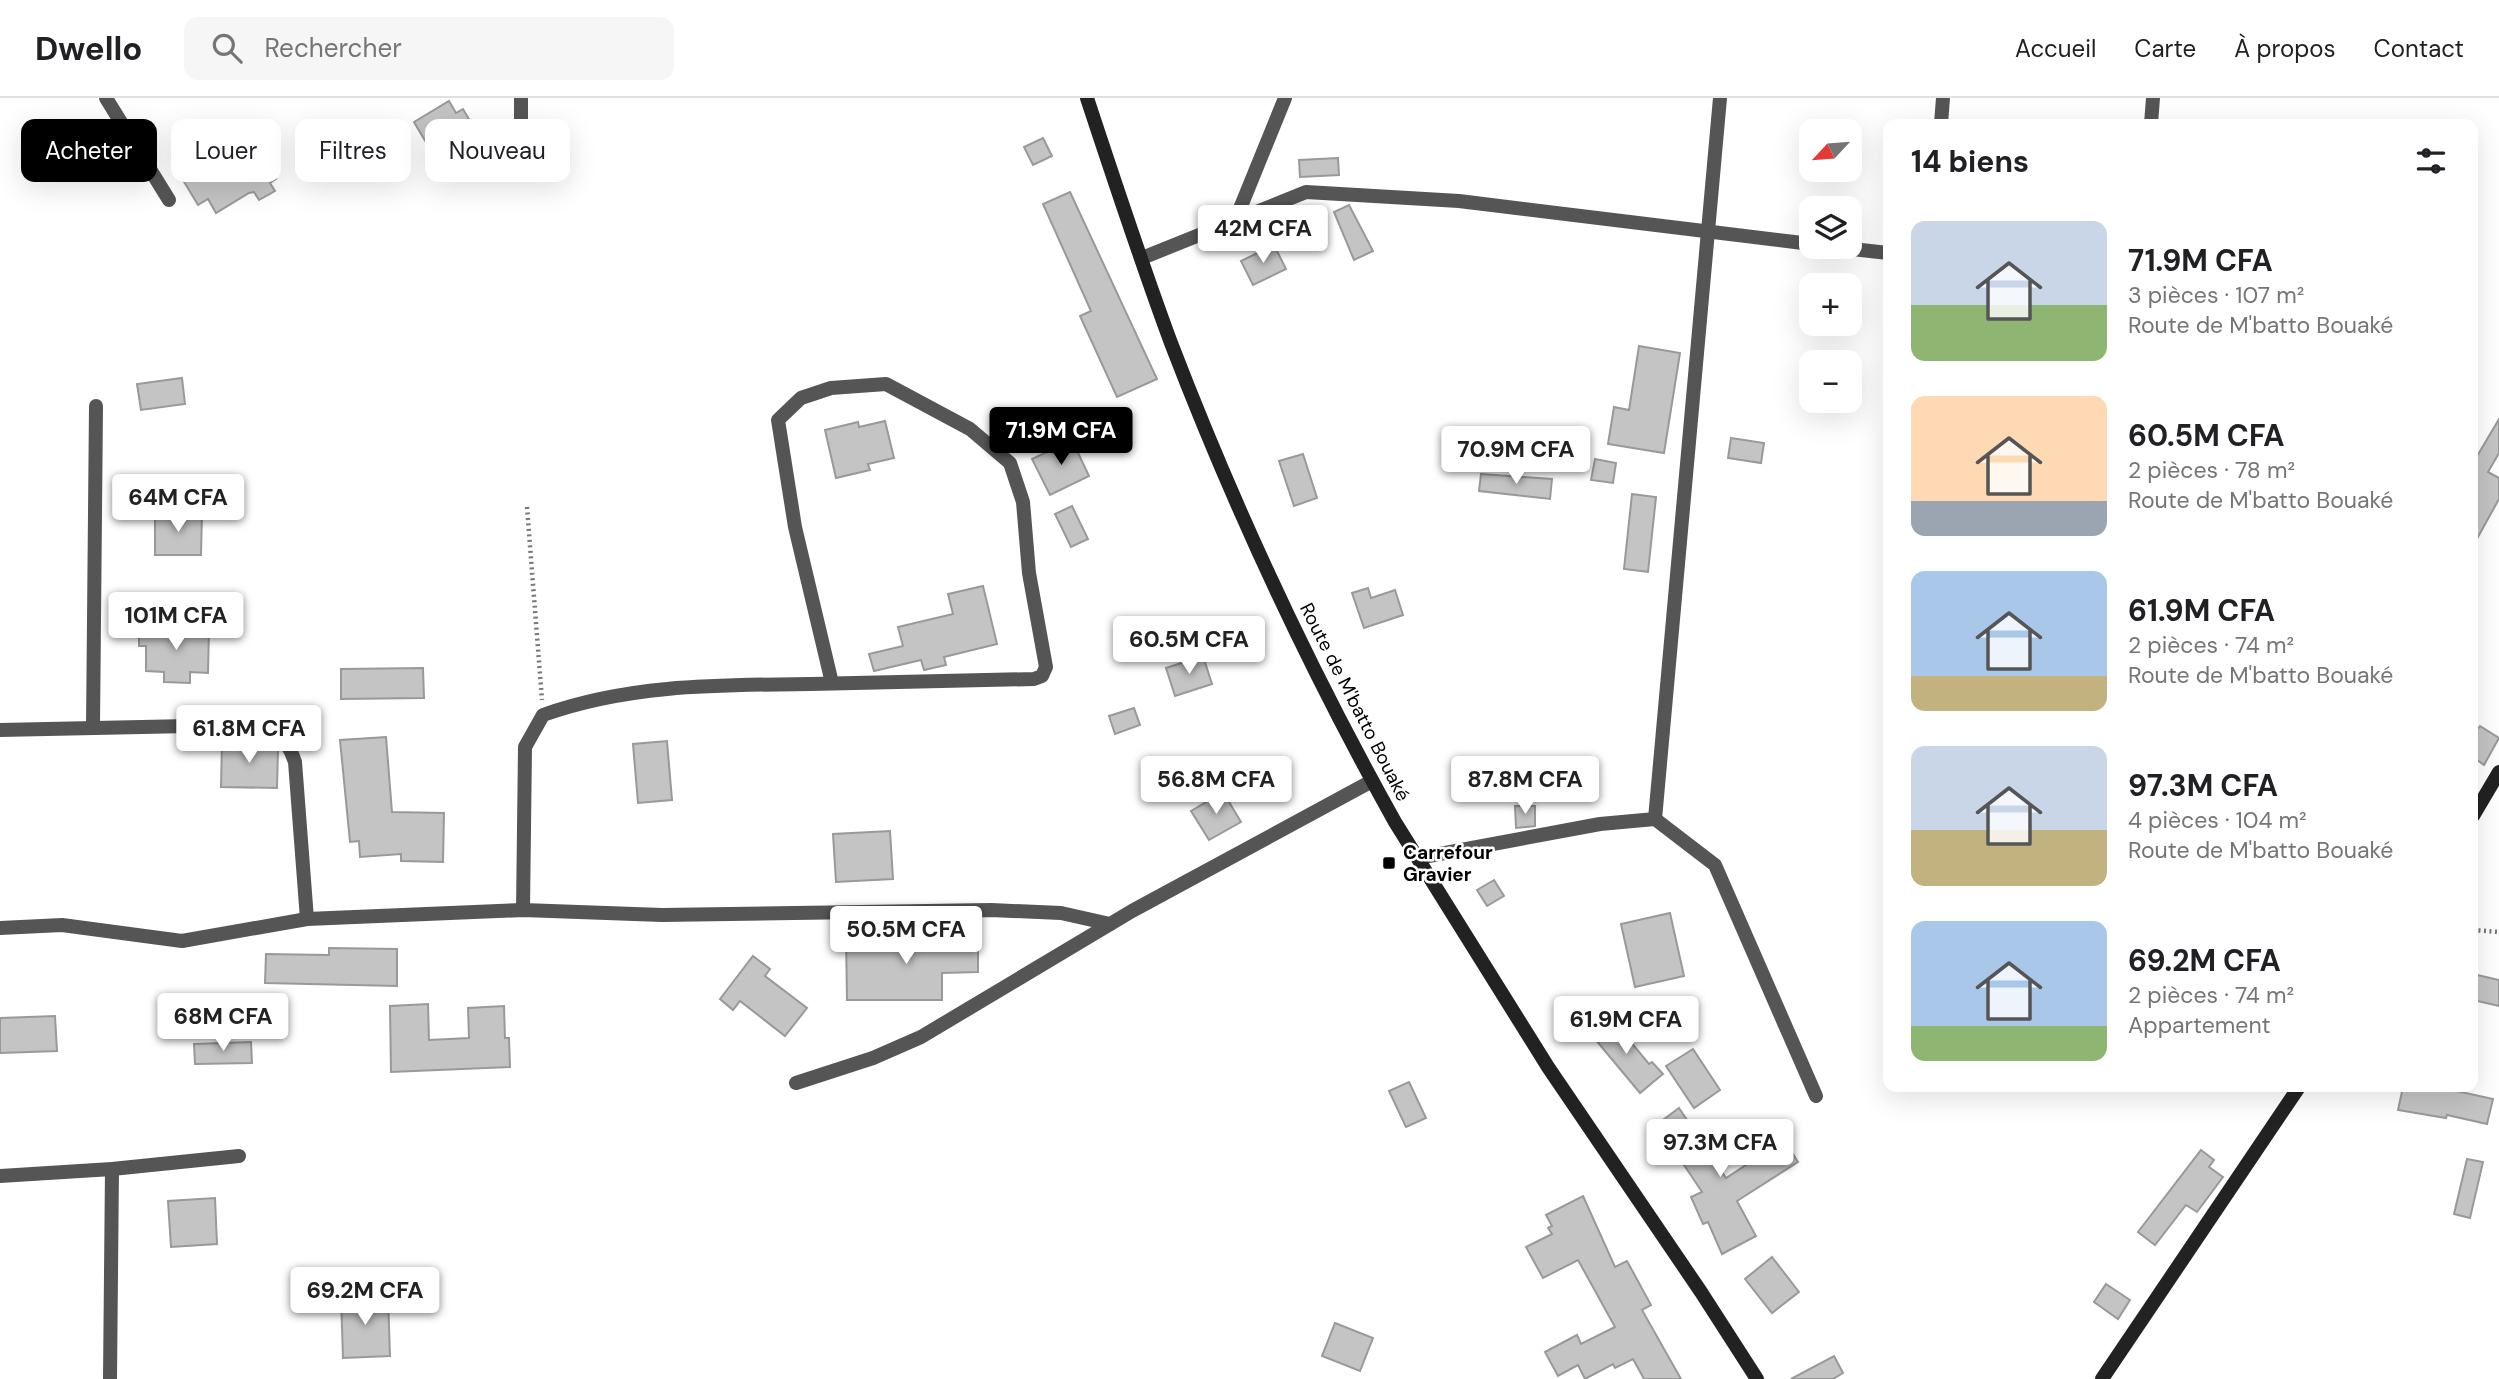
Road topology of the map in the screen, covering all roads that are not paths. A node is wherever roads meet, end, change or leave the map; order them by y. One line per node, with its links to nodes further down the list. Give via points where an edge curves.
1 (106, 98): 11 (street)
2 (521, 98): 8 (street)
3 (1087, 98): 17 (street, Route de M'batto Bouaké)
4 (1285, 98): 12 (street)
5 (1720, 98): 13 (street)
6 (1943, 98): 9 (street)
7 (2154, 98): 10 (street)
8 (521, 119)
9 (1941, 119)
10 (2152, 119)
11 (169, 200)
12 (1235, 220): 13 (street, via 1306,192 1458,201); 17 (street)
13 (1708, 231): 14 (street); 25 (street)
14 (1799, 242)
15 (1862, 250): 16 (street)
16 (1883, 252)
17 (1142, 258): 23 (street, Route de M'batto Bouaké, via 1171,343 1263,563)
18 (96, 406): 20 (street)
19 (832, 683): 19 (street, via 795,527 778,420 801,398 831,388 886,384 970,429 1010,464 1023,502 1029,573 1046,667 1042,676 1034,679); 27 (street, via 685,686 579,702 543,715 525,747)
20 (93, 727): 21 (street); 28 (street, via 236,725 279,734 295,762)
21 (0, 730)
22 (2499, 772): 24 (street)
23 (1372, 781): 26 (street, Route de M'batto Bouaké); 29 (street)
24 (2478, 808)
25 (1654, 819): 26 (street, via 1600,824); 33 (street, via 1715,865)
26 (1418, 858): 38 (street, Route de M'batto Bouaké, via 1548,1067)
27 (523, 910): 28 (street); 29 (street, via 662,915 991,910 1061,912)
28 (307, 919): 30 (street, via 182,941 62,925)
29 (1110, 924): 31 (street, via 921,1037)
30 (0, 928)
31 (796, 1083)
32 (2296, 1092): 39 (street)
33 (1816, 1096)
34 (239, 1156): 35 (street)
35 (112, 1169): 36 (street); 37 (street)
36 (0, 1177)
37 (110, 1379)
38 (1758, 1379)
39 (2102, 1379)

